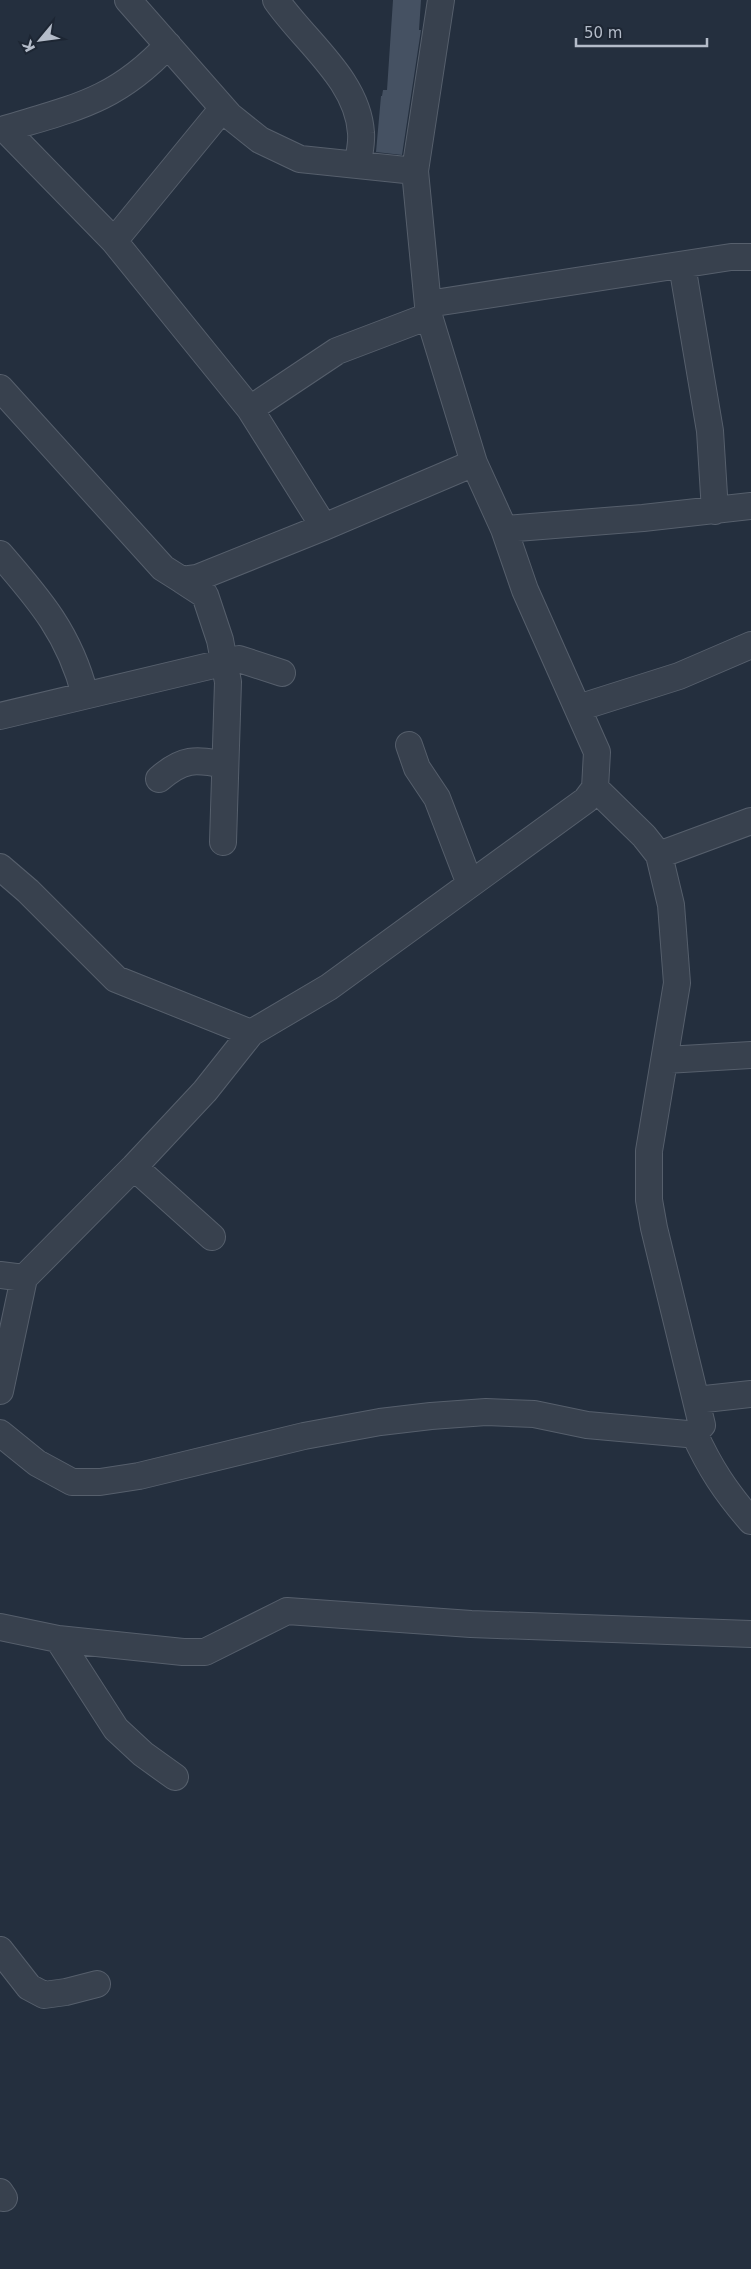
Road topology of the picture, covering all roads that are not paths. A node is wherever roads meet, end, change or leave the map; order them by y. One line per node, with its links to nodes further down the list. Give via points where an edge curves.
1 (128, 0): 4 (street)
2 (276, 0): 6 (street, via 350,92 362,135)
3 (440, 0): 7 (street)
4 (168, 45): 5 (street); 8 (street, via 138,74 102,97 5,129)
5 (223, 108): 6 (street, via 260,140 300,159); 8 (street)
6 (358, 164): 7 (street)
7 (416, 171): 11 (street)
8 (114, 241): 13 (street)
9 (751, 257): 10 (street)
10 (682, 264): 11 (street); 16 (street, via 710,432)
11 (428, 310): 13 (street, via 336,351); 14 (street)
12 (0, 388): 20 (street, via 163,568)
13 (250, 408): 17 (street)
14 (474, 463): 17 (street); 18 (street)
15 (751, 506): 16 (street)
16 (715, 510): 18 (street)
17 (324, 527): 20 (street, via 197,578)
18 (504, 529): 25 (street, via 525,590)
19 (0, 554): 24 (street, via 58,626 76,661)
20 (182, 580): 22 (street, via 205,595)
21 (751, 645): 25 (street, via 678,676)
22 (225, 661): 23 (street, via 239,659); 24 (street); 28 (street, via 228,682)
23 (282, 673)
24 (86, 695): 26 (street)
25 (578, 708): 30 (street, via 597,752)
26 (0, 716)
27 (409, 745): 35 (street, via 417,768 437,798)
28 (225, 765): 29 (street, via 186,762 173,767); 32 (street)
29 (159, 779)
30 (595, 788): 33 (street, via 644,836); 35 (street, via 586,800)
31 (751, 821): 33 (street)
32 (223, 842)
33 (659, 856): 38 (street, via 671,905 677,983)
34 (0, 867): 36 (street, via 116,979)
35 (470, 884): 36 (street, via 329,987)
36 (251, 1033): 39 (street, via 205,1091)
37 (751, 1055): 38 (street)
38 (666, 1060): 44 (street, via 649,1151 649,1200)
39 (134, 1167): 40 (street); 41 (street)
40 (212, 1237)
41 (12, 1277): 42 (street)
42 (0, 1391)
43 (751, 1394): 44 (street)
44 (696, 1400): 45 (street, via 702,1425)
45 (694, 1433): 46 (street, via 587,1425 534,1414 486,1412 431,1416 304,1436 139,1476 100,1482 72,1482 37,1463); 47 (street, via 711,1470)
46 (0, 1434)
47 (751, 1521)
48 (0, 1627): 50 (street)
49 (751, 1634): 50 (street, via 471,1624 287,1611 205,1652)
50 (58, 1639): 51 (street, via 116,1729)
51 (175, 1777)
52 (0, 1950): 53 (street, via 29,1987 44,1995)
53 (97, 1984)

